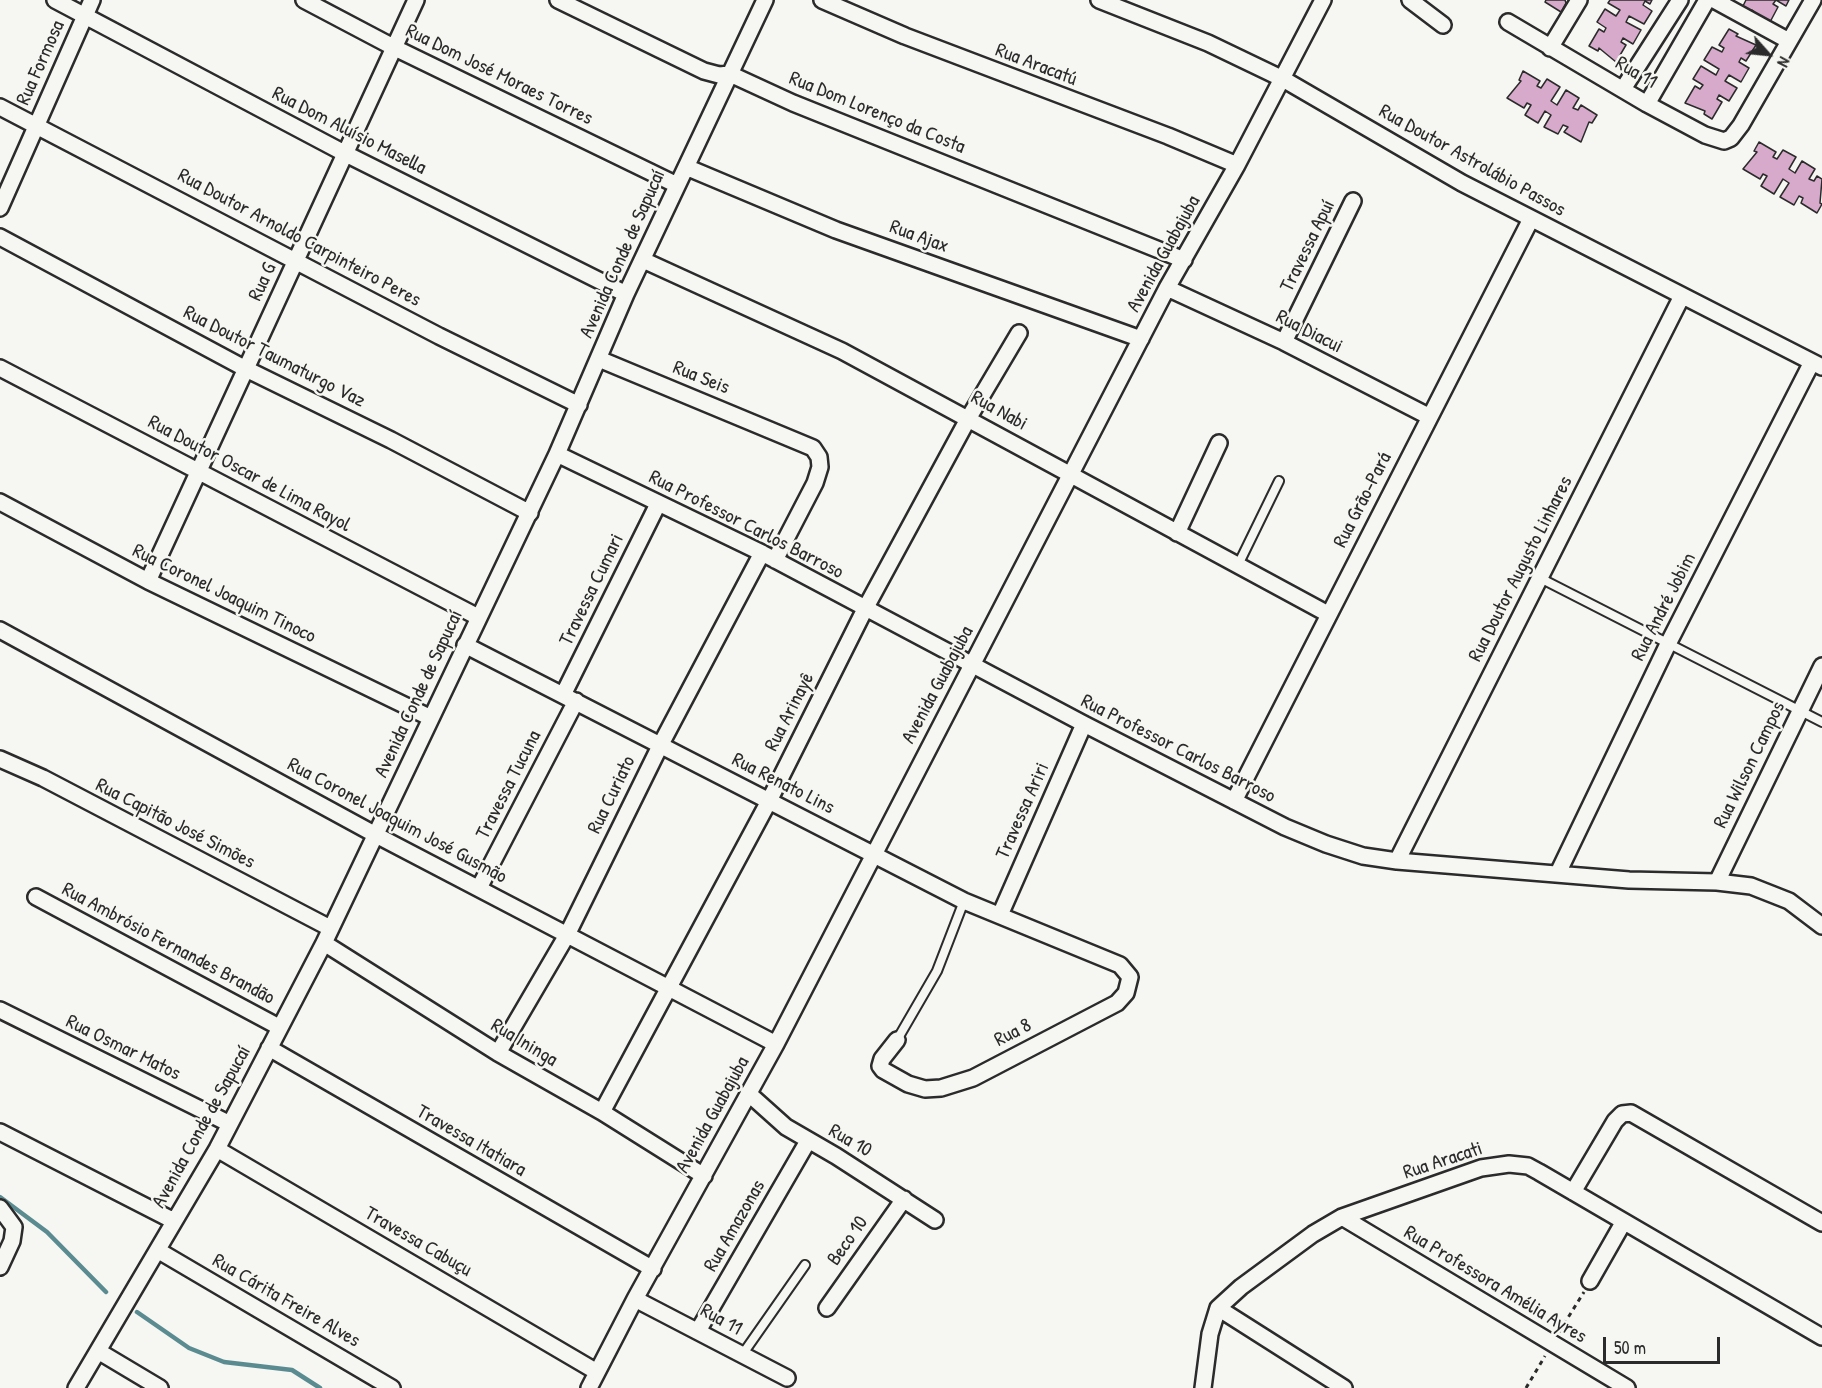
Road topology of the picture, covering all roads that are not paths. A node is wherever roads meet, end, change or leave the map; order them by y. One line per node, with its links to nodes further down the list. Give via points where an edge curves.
1 (55, 0): 16 (street, Rua Dom Aluísio Masella)
2 (92, 0): 16 (street, Rua Formosa)
3 (304, 0): 20 (street, Rua Dom José Moraes Torres)
4 (416, 0): 20 (street, Rua G)
5 (558, 0): 22 (street, Rua Dom Lorenço da Costa, via 704,71)
6 (765, 0): 22 (street, Avenida Conde de Sapucaí)
7 (822, 0): 29 (street, Rua Aracatú)
8 (1099, 0): 23 (street, Rua Doutor Astrolábio Passos, via 1208,43)
9 (1323, 0): 23 (street, Avenida Guabajuba)
10 (1410, 0): 18 (street)
11 (1579, 0): 21 (street)
12 (1680, 0): 24 (street)
13 (1707, 0): 25 (street)
14 (1714, 0): 19 (street)
15 (1813, 0): 19 (street)
16 (85, 15): 27 (street, Rua Formosa); 28 (street, Rua Dom Aluísio Masella)
17 (1508, 22): 21 (street, Rua 11)
18 (1443, 25)
19 (1789, 41): 25 (street, Rua 11, via 1731,138 1718,140)
20 (395, 48): 28 (street, Rua G); 31 (street, Rua Dom José Moraes Torres)
21 (1550, 48): 24 (street, Rua 11)
22 (730, 74): 30 (street, Avenida Conde de Sapucaí); 38 (street, Rua Dom Lorenço da Costa)
23 (1282, 79): 29 (street, Avenida Guabajuba); 34 (street, Rua Doutor Astrolábio Passos)
24 (1623, 90): 25 (street, Rua 11)
25 (1647, 104)
26 (0, 107): 27 (street, Rua Doutor Arnoldo Carpinteiro Peres)
27 (37, 125): 33 (street, Rua Formosa); 36 (street, Rua Doutor Arnoldo Carpinteiro Peres)
28 (346, 154): 36 (street, Rua G); 40 (street, Rua Dom Aluísio Masella)
29 (1237, 165): 38 (street, Avenida Guabajuba)
30 (686, 167): 31 (street, Avenida Conde de Sapucaí); 43 (street, Rua Ajax, via 836,230)
31 (677, 185): 37 (street, Avenida Conde de Sapucaí)
32 (1353, 201): 44 (street, Travessa Apuí)
33 (0, 208)
34 (1531, 219): 41 (street, Rua Doutor Astrolábio Passos); 50 (street, Rua Grão-Pará)
35 (0, 237): 48 (street, Rua Doutor Taumaturgo Vaz)
36 (296, 259): 48 (street, Rua G); 49 (street, Rua Doutor Arnoldo Carpinteiro Peres)
37 (643, 260): 40 (street, Avenida Conde de Sapucaí); 51 (street, Rua Nabi, via 842,351)
38 (1184, 260): 39 (street, Avenida Guabajuba)
39 (1167, 288): 43 (street, Avenida Guabajuba); 44 (street, Rua Diacui)
40 (626, 294): 45 (street, Avenida Conde de Sapucaí)
41 (1682, 296): 46 (street, Rua Doutor Astrolábio Passos); 64 (street, Rua Doutor Augusto Linhares)
42 (1019, 333): 51 (street, Rua Arinayê)
43 (1141, 339): 56 (street, Avenida Guabajuba)
44 (1284, 342): 50 (street, Rua Diacui)
45 (598, 359): 49 (street, Avenida Conde de Sapucaí); 52 (street, Rua Seis)
46 (1817, 364): 70 (street, Rua André Jobim)
47 (0, 368): 55 (street, Rua Doutor Oscar de Lima Rayol)
48 (246, 369): 55 (street, Rua G); 60 (street, Rua Doutor Taumaturgo Vaz)
49 (579, 405): 54 (street, Avenida Conde de Sapucaí)
50 (1430, 417): 67 (street, Rua Grão-Pará)
51 (968, 418): 56 (street, Rua Nabi); 66 (street, Rua Arinayê)
52 (789, 436): 62 (street, Rua Curiato, via 813,448 820,467 815,483)
53 (1219, 443): 61 (street)
54 (557, 454): 59 (street, Rua Professor Carlos Barroso); 60 (street, Avenida Conde de Sapucaí)
55 (197, 471): 65 (street, Rua G); 68 (street, Rua Doutor Oscar de Lima Rayol)
56 (1072, 475): 61 (street, Rua Nabi); 72 (street, Avenida Guabajuba)
57 (1279, 481): 63 (lane)
58 (0, 502): 65 (street, Rua Coronel Joaquim Tinoco)
59 (658, 504): 62 (street, Rua Professor Carlos Barroso); 74 (street, Travessa Cumari)
60 (530, 513): 68 (street, Avenida Conde de Sapucaí)
61 (1177, 533): 63 (street, Rua Nabi)
62 (769, 557): 66 (street, Rua Professor Carlos Barroso); 79 (street, Rua Curiato)
63 (1238, 565): 67 (street, Rua Nabi)
64 (1540, 578): 70 (lane); 85 (street, Rua Doutor Augusto Linhares)
65 (148, 581): 76 (street, Rua Coronel Joaquim Tinoco)
66 (865, 609): 72 (street, Rua Professor Carlos Barroso); 81 (street, Rua Arinayê)
67 (1328, 614): 82 (street, Rua Grão-Pará)
68 (478, 617): 71 (street, Avenida Conde de Sapucaí)
69 (0, 630): 83 (street, Rua Coronel Joaquim José Gusmão)
70 (1669, 642): 75 (lane); 86 (street, Rua André Jobim)
71 (465, 645): 74 (street, Rua Renato Lins); 76 (street, Avenida Conde de Sapucaí)
72 (972, 665): 78 (street, Rua Professor Carlos Barroso); 84 (street, Avenida Guabajuba)
73 (1822, 666): 75 (street, Rua Wilson Campos)
74 (569, 698): 79 (street, Rua Renato Lins); 88 (street, Travessa Tucuna)
75 (1799, 711): 77 (lane); 87 (street, Rua Wilson Campos)
76 (431, 718): 83 (street, Avenida Conde de Sapucaí)
77 (1822, 722)
78 (1084, 724): 82 (street, Rua Professor Carlos Barroso); 91 (street, Travessa Ariri)
79 (661, 744): 81 (street, Rua Renato Lins); 93 (street, Rua Curiato)
80 (0, 759): 94 (street, Rua Capitão José Simões, via 44,778)
81 (769, 801): 84 (street, Rua Renato Lins); 96 (street, Rua Arinayê)
82 (1234, 801): 85 (street, Rua Professor Carlos Barroso, via 1326,844 1363,856)
83 (376, 835): 88 (street, Rua Coronel Joaquim José Gusmão); 94 (street, Avenida Conde de Sapucaí)
84 (874, 854): 90 (street, Rua Renato Lins); 100 (street, Avenida Guabajuba)
85 (1397, 861): 86 (street, Rua Professor Carlos Barroso)
86 (1558, 873): 87 (street, Rua Professor Carlos Barroso)
87 (1717, 882): 92 (street, Rua Professor Carlos Barroso, via 1751,886 1790,901)
88 (479, 888): 93 (street, Rua Coronel Joaquim José Gusmão)
89 (36, 897): 98 (street, Rua Ambrósio Fernandes Brandão)
90 (964, 901): 91 (street, Rua Renato Lins); 99 (lane, via 937,971)
91 (1000, 915): 95 (street, Rua Renato Lins)
92 (1822, 926)
93 (567, 935): 96 (street, Rua Coronel Joaquim José Gusmão); 102 (street, Rua Curiato)
94 (327, 936): 98 (street, Avenida Conde de Sapucaí); 102 (street, Rua Ininga)
95 (1087, 952): 99 (street, Rua 8, via 1126,969 1130,983 1117,1003 973,1078 925,1089 888,1075 880,1066)
96 (669, 991): 100 (street, Rua Coronel Joaquim José Gusmão); 104 (street, Rua Arinayê)
97 (0, 1010): 105 (street, Rua Osmar Matos)
98 (279, 1027): 101 (street, Avenida Conde de Sapucaí)
99 (897, 1040)
100 (776, 1044): 103 (street, Avenida Guabajuba)
101 (269, 1048): 105 (street, Avenida Conde de Sapucaí); 121 (street, Travessa Itatiara)
102 (498, 1053): 104 (street, Rua Ininga)
103 (748, 1093): 107 (street, Rua 10, via 775,1119); 109 (street, Avenida Guabajuba)
104 (602, 1112): 109 (street, Rua Ininga)
105 (228, 1122): 108 (street, Avenida Conde de Sapucaí)
106 (0, 1132): 115 (street)
107 (808, 1141): 111 (street, Rua 10); 126 (street, Rua Amazonas)
108 (217, 1149): 115 (street, Avenida Conde de Sapucaí); 130 (street, Travessa Cabuçu)
109 (704, 1176): 121 (street, Avenida Guabajuba)
110 (1573, 1192): 113 (street, Rua Aracati, via 1528,1166 1509,1164 1481,1168); 116 (street, Rua Aracati); 117 (street, via 1616,1121 1622,1114 1631,1113)
111 (903, 1199): 114 (street, Rua 10); 124 (street, Beco 10)
112 (0, 1208): 120 (street, via 14,1227)
113 (1342, 1217): 125 (street, Rua Aracati, via 1247,1282); 138 (street, Rua Professora Amélia Ayres)
114 (935, 1220)
115 (174, 1221): 118 (street, Avenida Conde de Sapucaí)
116 (1623, 1223): 122 (street); 127 (street, Rua Aracati)
117 (1822, 1224)
118 (159, 1251): 128 (street, Avenida Conde de Sapucaí); 134 (street, Rua Cárita Freire Alves)
119 (805, 1265): 129 (lane)
120 (0, 1267)
121 (653, 1269): 123 (street, Avenida Guabajuba)
122 (1590, 1281)
123 (635, 1299): 126 (street, Rua 11); 130 (street, Avenida Guabajuba)
124 (827, 1308)
125 (1218, 1308): 136 (street, via 1210,1334); 137 (street)
126 (698, 1331): 129 (street, Rua 11)
127 (1822, 1337)
128 (98, 1352): 132 (street, Avenida Conde de Sapucaí); 133 (street)
129 (742, 1355): 131 (street, Rua 11)
130 (597, 1372): 135 (street, Avenida Guabajuba)
131 (787, 1378)
132 (76, 1388)
133 (160, 1388)
134 (392, 1388)
135 (589, 1388)
136 (1203, 1388)
137 (1344, 1388)
138 (1628, 1388)

